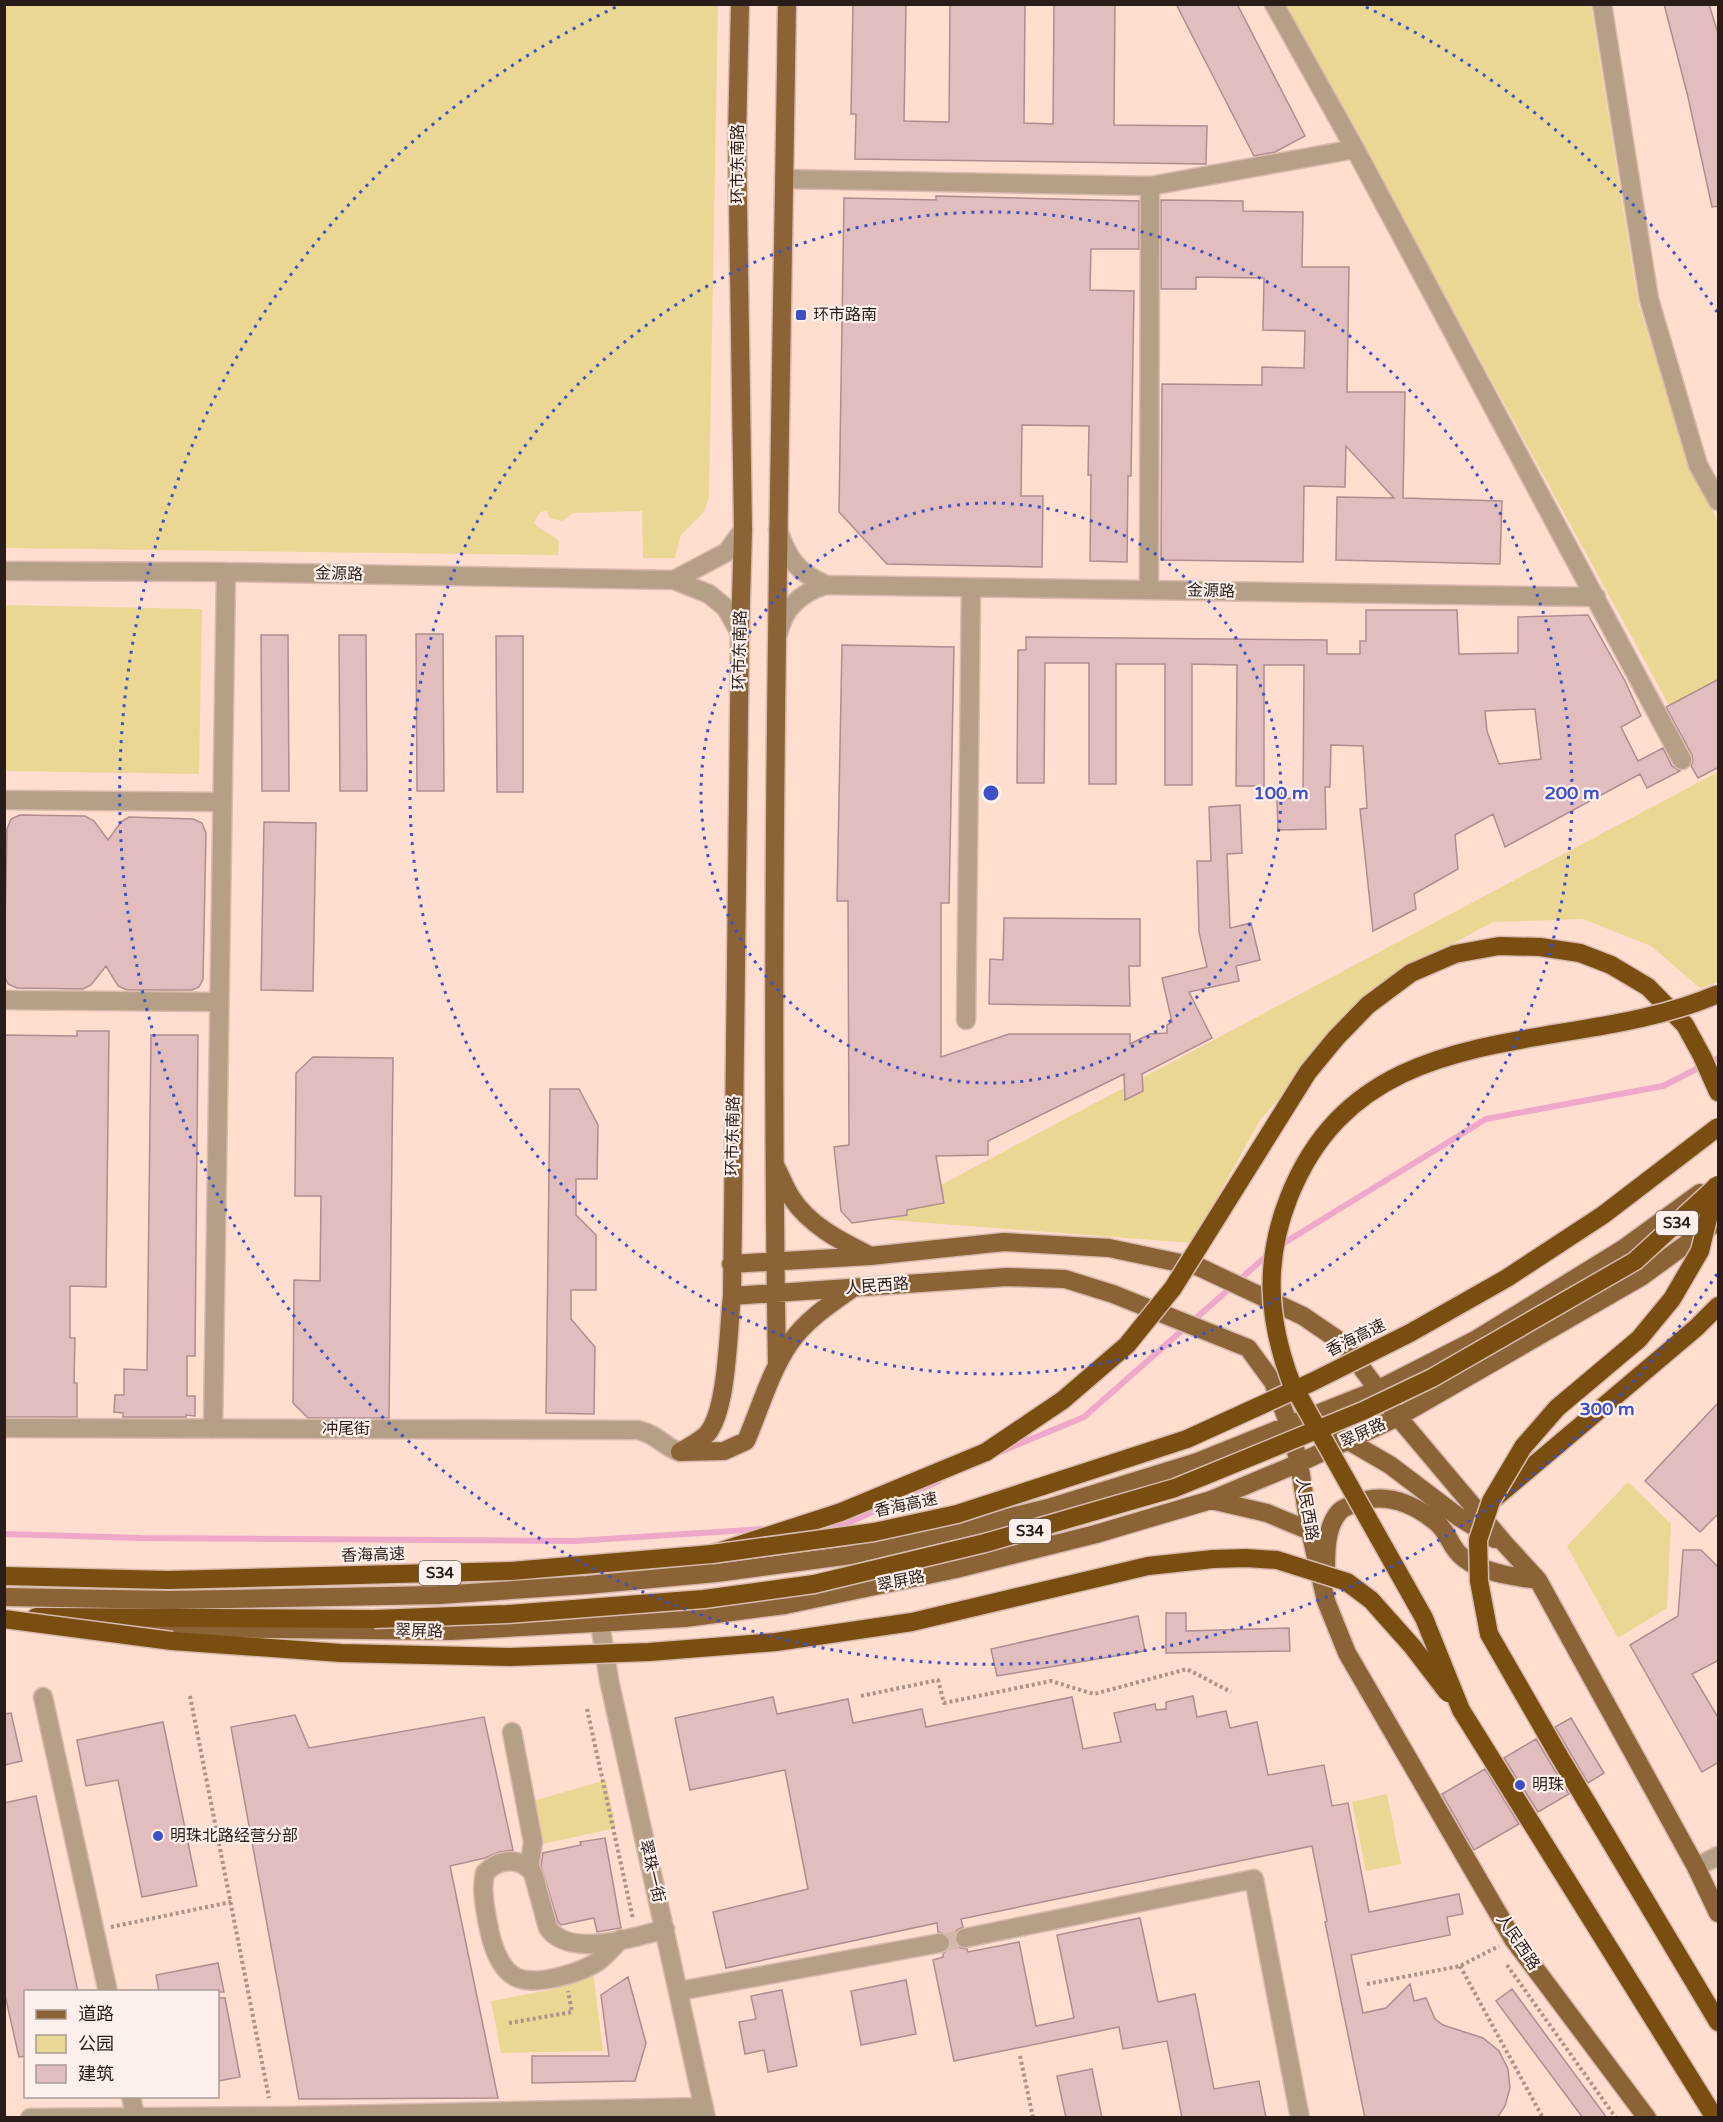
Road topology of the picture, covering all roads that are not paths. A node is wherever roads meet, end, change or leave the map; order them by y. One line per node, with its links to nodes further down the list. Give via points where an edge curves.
1 (740, 4): 9 (main road, 环市东南路, via 737,137)
2 (787, 4): 6 (main road)
3 (1274, 4): 5 (street)
4 (1602, 4): 8 (street, via 1649,299 1698,465)
5 (1355, 149): 7 (street); 17 (street)
6 (784, 179): 7 (street); 10 (main road)
7 (1150, 186): 16 (street)
8 (1719, 501)
9 (743, 530): 13 (street, via 727,552); 18 (main road, 环市东南路)
10 (778, 530): 14 (street, via 795,566); 19 (main road)
11 (4, 571): 12 (street, 金源路)
12 (226, 572): 13 (street, 金源路); 22 (street)
13 (674, 580): 18 (street, via 709,594 726,608)
14 (826, 585): 15 (street, 金源路); 19 (street, via 793,602)
15 (971, 588): 16 (street, 金源路); 26 (street)
16 (1149, 590): 17 (street, 金源路)
17 (1596, 597): 20 (street)
18 (740, 633): 37 (main road, 环市东南路)
19 (777, 639): 29 (main road)
20 (1682, 760)
21 (4, 800): 22 (street)
22 (222, 802): 25 (street)
23 (1719, 994): 64 (highway, bridge, via 1651,1016 1484,1046 1402,1074 1364,1096 1340,1116 1318,1142 1282,1214 1270,1280 1278,1349 1291,1382 1424,1618)
24 (4, 1000): 25 (street)
25 (219, 1002): 47 (street)
26 (966, 1020)
27 (1719, 1092): 55 (highway, bridge, via 1685,1025 1648,987 1611,965 1580,953 1499,946 1455,954 1411,973 1368,1005 1315,1063 1173,1288 1127,1345 1063,1400 986,1452 840,1512)
28 (1719, 1127): 55 (highway, 香海高速 / S34, bridge, via 1603,1215 1507,1278 1410,1333 1187,1438 957,1514 874,1532)
29 (774, 1163): 34 (main road, via 792,1198 816,1225); 36 (main road)
30 (1719, 1178): 43 (main road, 翠屏路, via 1623,1249 1477,1339); 52 (highway, bridge, via 1700,1251 1672,1299 1639,1339 1551,1416 1523,1447)
31 (1719, 1185): 35 (highway, S34, bridge)
32 (1719, 1209): 35 (highway, bridge)
33 (1719, 1221): 44 (main road, 翠屏路, via 1641,1277)
34 (870, 1256): 36 (main road, 人民西路); 43 (main road, 人民西路, via 1004,1242 1109,1248 1199,1267 1303,1316 1344,1344)
35 (1635, 1261): 60 (highway, S34, bridge, via 1432,1378 1363,1411 1175,1488 985,1543 814,1584 704,1599 507,1614 374,1619)
36 (776, 1263): 37 (main road, 人民西路); 39 (main road)
37 (731, 1264): 40 (main road, 环市东南路)
38 (854, 1287): 39 (main road, 人民西路); 42 (main road, via 807,1324); 45 (main road, 人民西路, via 1007,1277 1065,1279 1113,1294 1248,1348 1273,1382)
39 (776, 1293): 40 (main road, 人民西路); 42 (main road)
40 (732, 1296): 49 (main road, 环市东南路, via 718,1414 707,1435)
41 (1719, 1306): 52 (highway)
42 (777, 1366): 49 (main road, via 746,1441 724,1451)
43 (1377, 1390): 44 (main road, 人民西路); 45 (main road, 翠屏路)
44 (1398, 1417): 48 (main road, 翠屏路); 54 (main road, 人民西路)
45 (1289, 1425): 48 (main road); 50 (main road, 人民西路); 58 (main road, via 1197,1462 1048,1508 851,1555 716,1573 439,1595 169,1600)
46 (4, 1428): 47 (street, 冲尾街)
47 (213, 1429): 49 (street, 冲尾街, via 638,1430 655,1435)
48 (1347, 1440): 50 (main road, 翠屏路); 54 (main road)
49 (680, 1452)
50 (1299, 1463): 51 (main road, 翠屏路); 53 (main road, 人民西路)
51 (1211, 1500): 53 (main road, via 1267,1514); 61 (main road, 翠屏路, via 956,1569 785,1605 685,1618)
52 (1491, 1501): 76 (highway, bridge, via 1478,1540 1479,1581 1489,1634)
53 (1310, 1531): 59 (main road, 人民西路)
54 (1505, 1544): 57 (main road, 人民西路)
55 (712, 1554): 56 (highway, 香海高速 / S34, via 511,1571 168,1580)
56 (4, 1576)
57 (1538, 1580): 59 (main road, via 1505,1575 1472,1563 1455,1551 1439,1524 1419,1509 1391,1499 1366,1498 1340,1510 1331,1524 1326,1551); 67 (main road, 人民西路)
58 (4, 1597)
59 (1326, 1601): 84 (main road, 人民西路, via 1347,1653 1513,1939)
60 (4, 1618): 64 (highway, bridge, via 172,1641 341,1653 510,1658 649,1652 776,1642 912,1622 1148,1566 1213,1559 1267,1559 1347,1582 1371,1600)
61 (600, 1623): 62 (main road, 翠屏路, via 451,1631); 70 (street, 翠珠一街)
62 (4, 1626)
63 (43, 1697): 74 (street)
64 (1461, 1710): 85 (highway)
65 (512, 1732): 68 (street, via 532,1842)
66 (1719, 1856): 67 (street)
67 (1696, 1867): 69 (main road, 人民西路)
68 (528, 1868): 71 (street, via 553,1935 586,1944); 71 (street, via 505,1862 485,1873 483,1881 495,1951 505,1969 518,1978 534,1980 578,1971 600,1960)
69 (1719, 1913)
70 (664, 1929): 71 (street); 75 (street, 翠珠一街)
71 (629, 1937)
72 (965, 1938): 83 (street, via 1254,1879)
73 (940, 1942): 75 (street)
74 (108, 1990)
75 (679, 1991): 78 (street, 翠珠一街)
76 (1719, 2022)
77 (131, 2098): 79 (street)
78 (705, 2112): 80 (street)
79 (135, 2116): 80 (street); 81 (street)
80 (411, 2116)
81 (79, 2117): 82 (street)
82 (30, 2118)
83 (1300, 2118)
84 (1647, 2118)
85 (1715, 2118)

